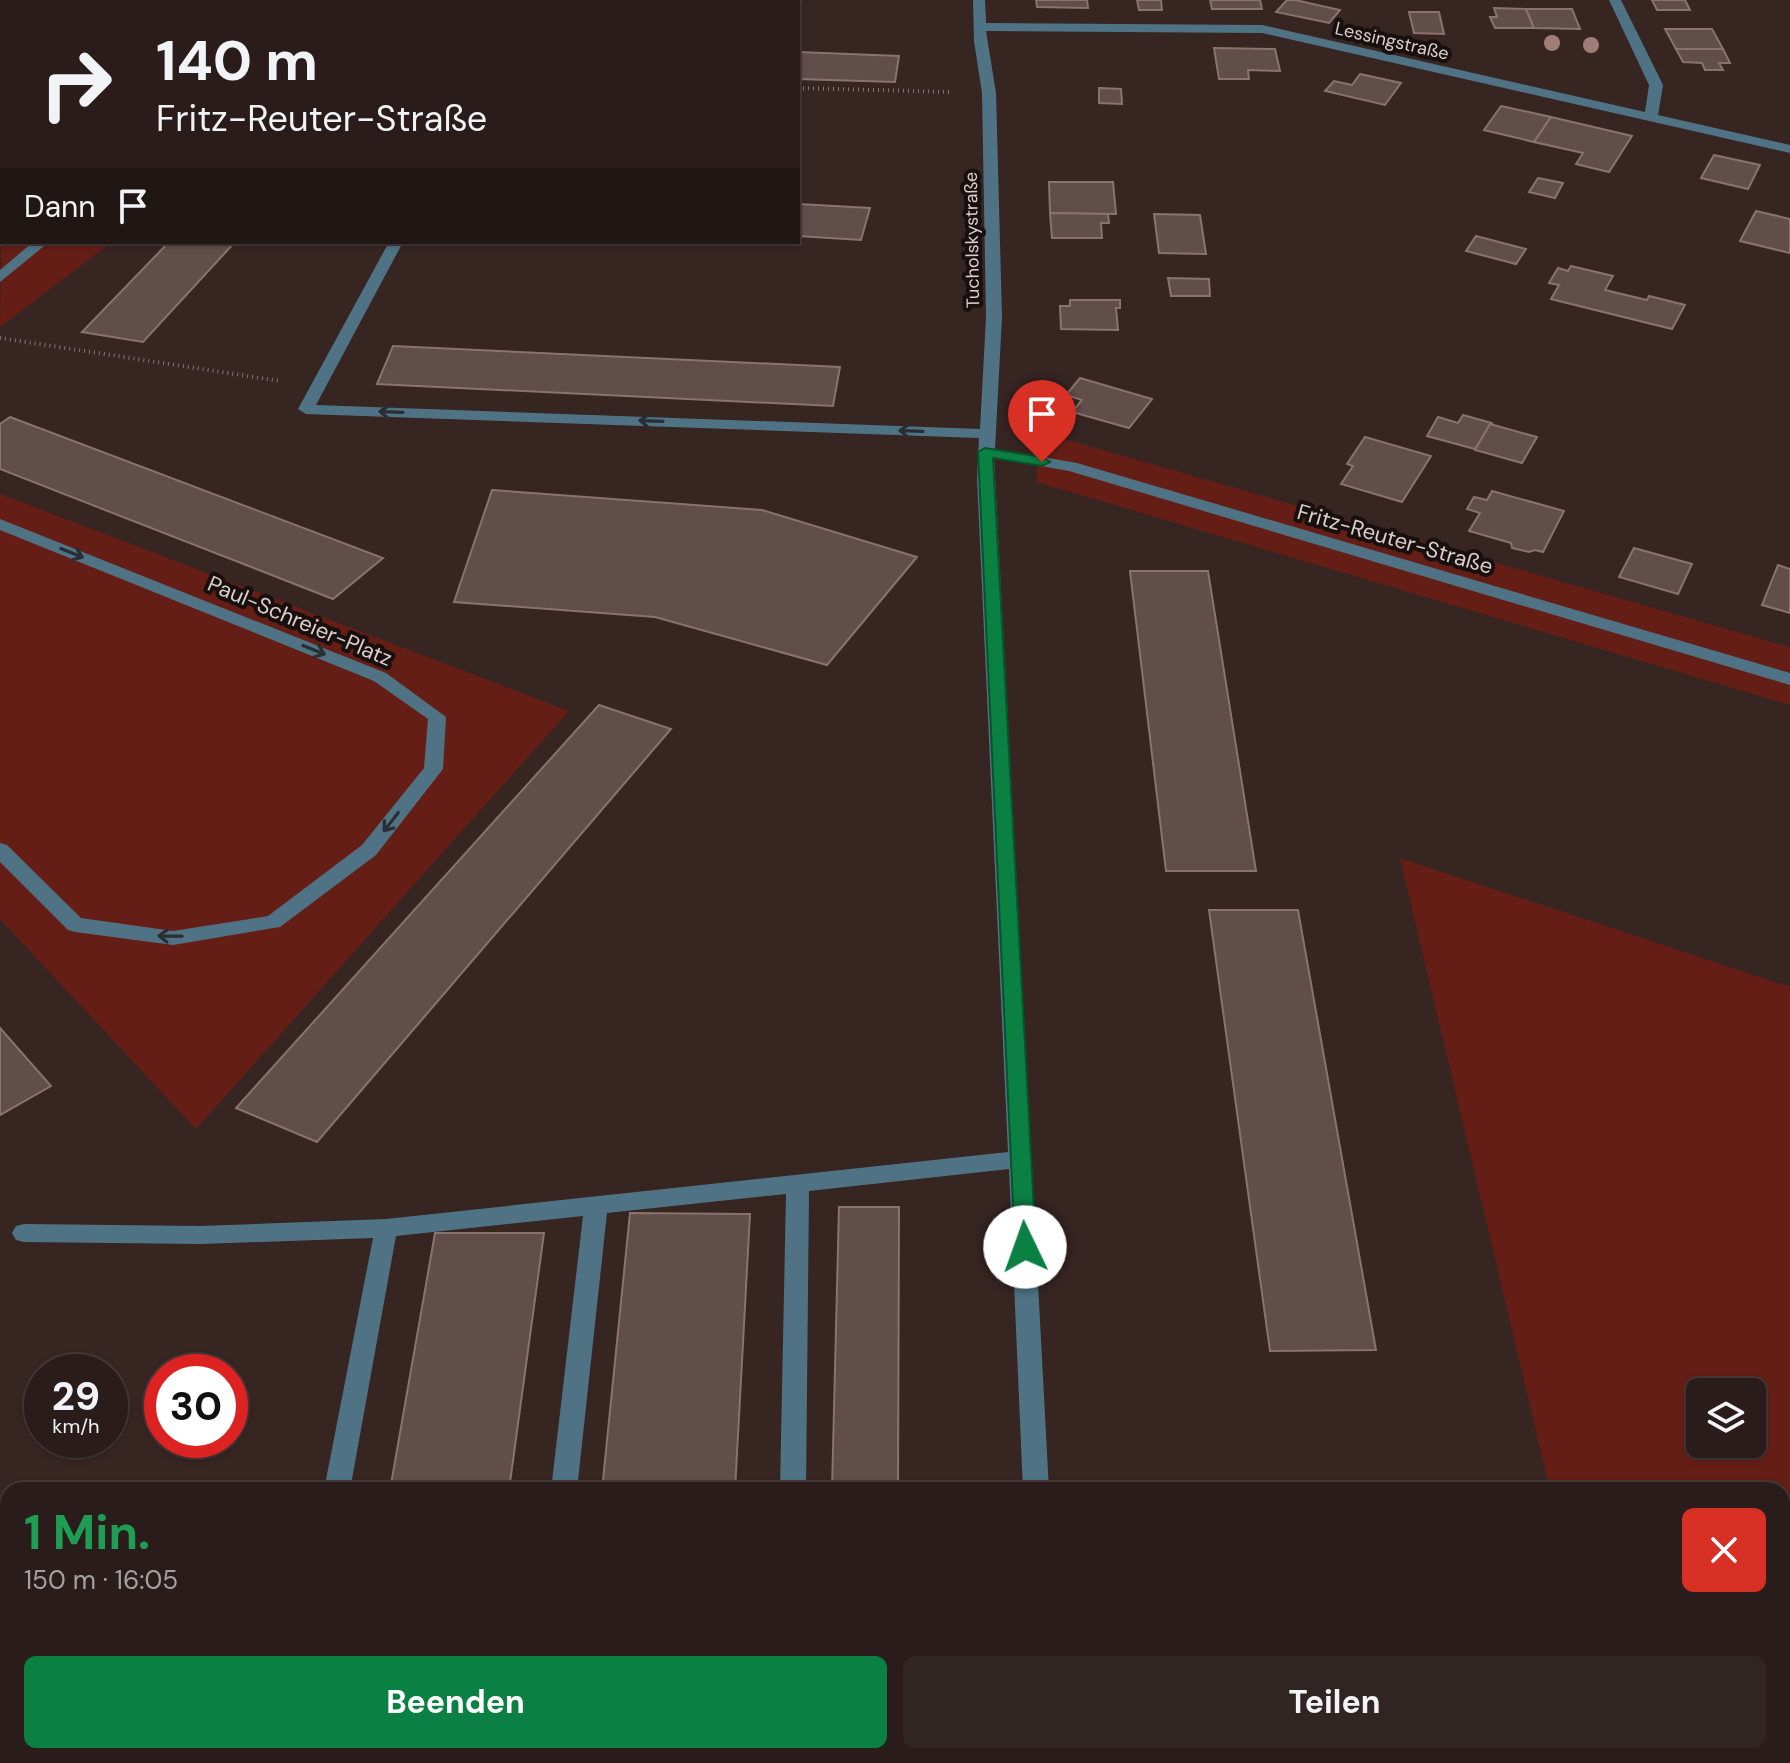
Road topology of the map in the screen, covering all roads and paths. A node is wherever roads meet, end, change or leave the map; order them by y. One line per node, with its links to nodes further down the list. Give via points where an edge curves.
1 (979, 0): 3 (street, Tucholskystraße)
2 (1615, 0): 6 (street, via 1656,85)
3 (980, 27): 5 (street, Tucholskystraße); 6 (street, Lessingstraße, via 1262,29)
4 (800, 88): 5 (path)
5 (989, 93): 13 (street, Tucholskystraße, via 994,317)
6 (1651, 117): 7 (street, Lessingstraße)
7 (1790, 149)
8 (40, 244): 10 (street)
9 (395, 244): 12 (street)
10 (0, 278)
11 (0, 338): 12 (path)
12 (316, 386): 13 (street, one-way to 12, via 306,409)
13 (989, 434): 14 (street, Tucholskystraße)
14 (985, 452): 16 (street, Fritz-Reuter-Straße, via 1071,466); 18 (street, Tucholskystraße)
15 (0, 524): 17 (street, Paul-Schreier-Platz, one-way to 17, via 380,677 437,717 433,769 369,850 273,922 173,938 75,925)
16 (1790, 679)
17 (0, 850)
18 (1021, 1159): 19 (street); 26 (street, Tucholskystraße)
19 (798, 1184): 20 (street); 25 (street)
20 (596, 1205): 21 (street); 24 (street)
21 (386, 1228): 22 (street, via 201,1235); 23 (street)
22 (24, 1233)
23 (338, 1482)
24 (565, 1482)
25 (793, 1482)
26 (1036, 1482)

